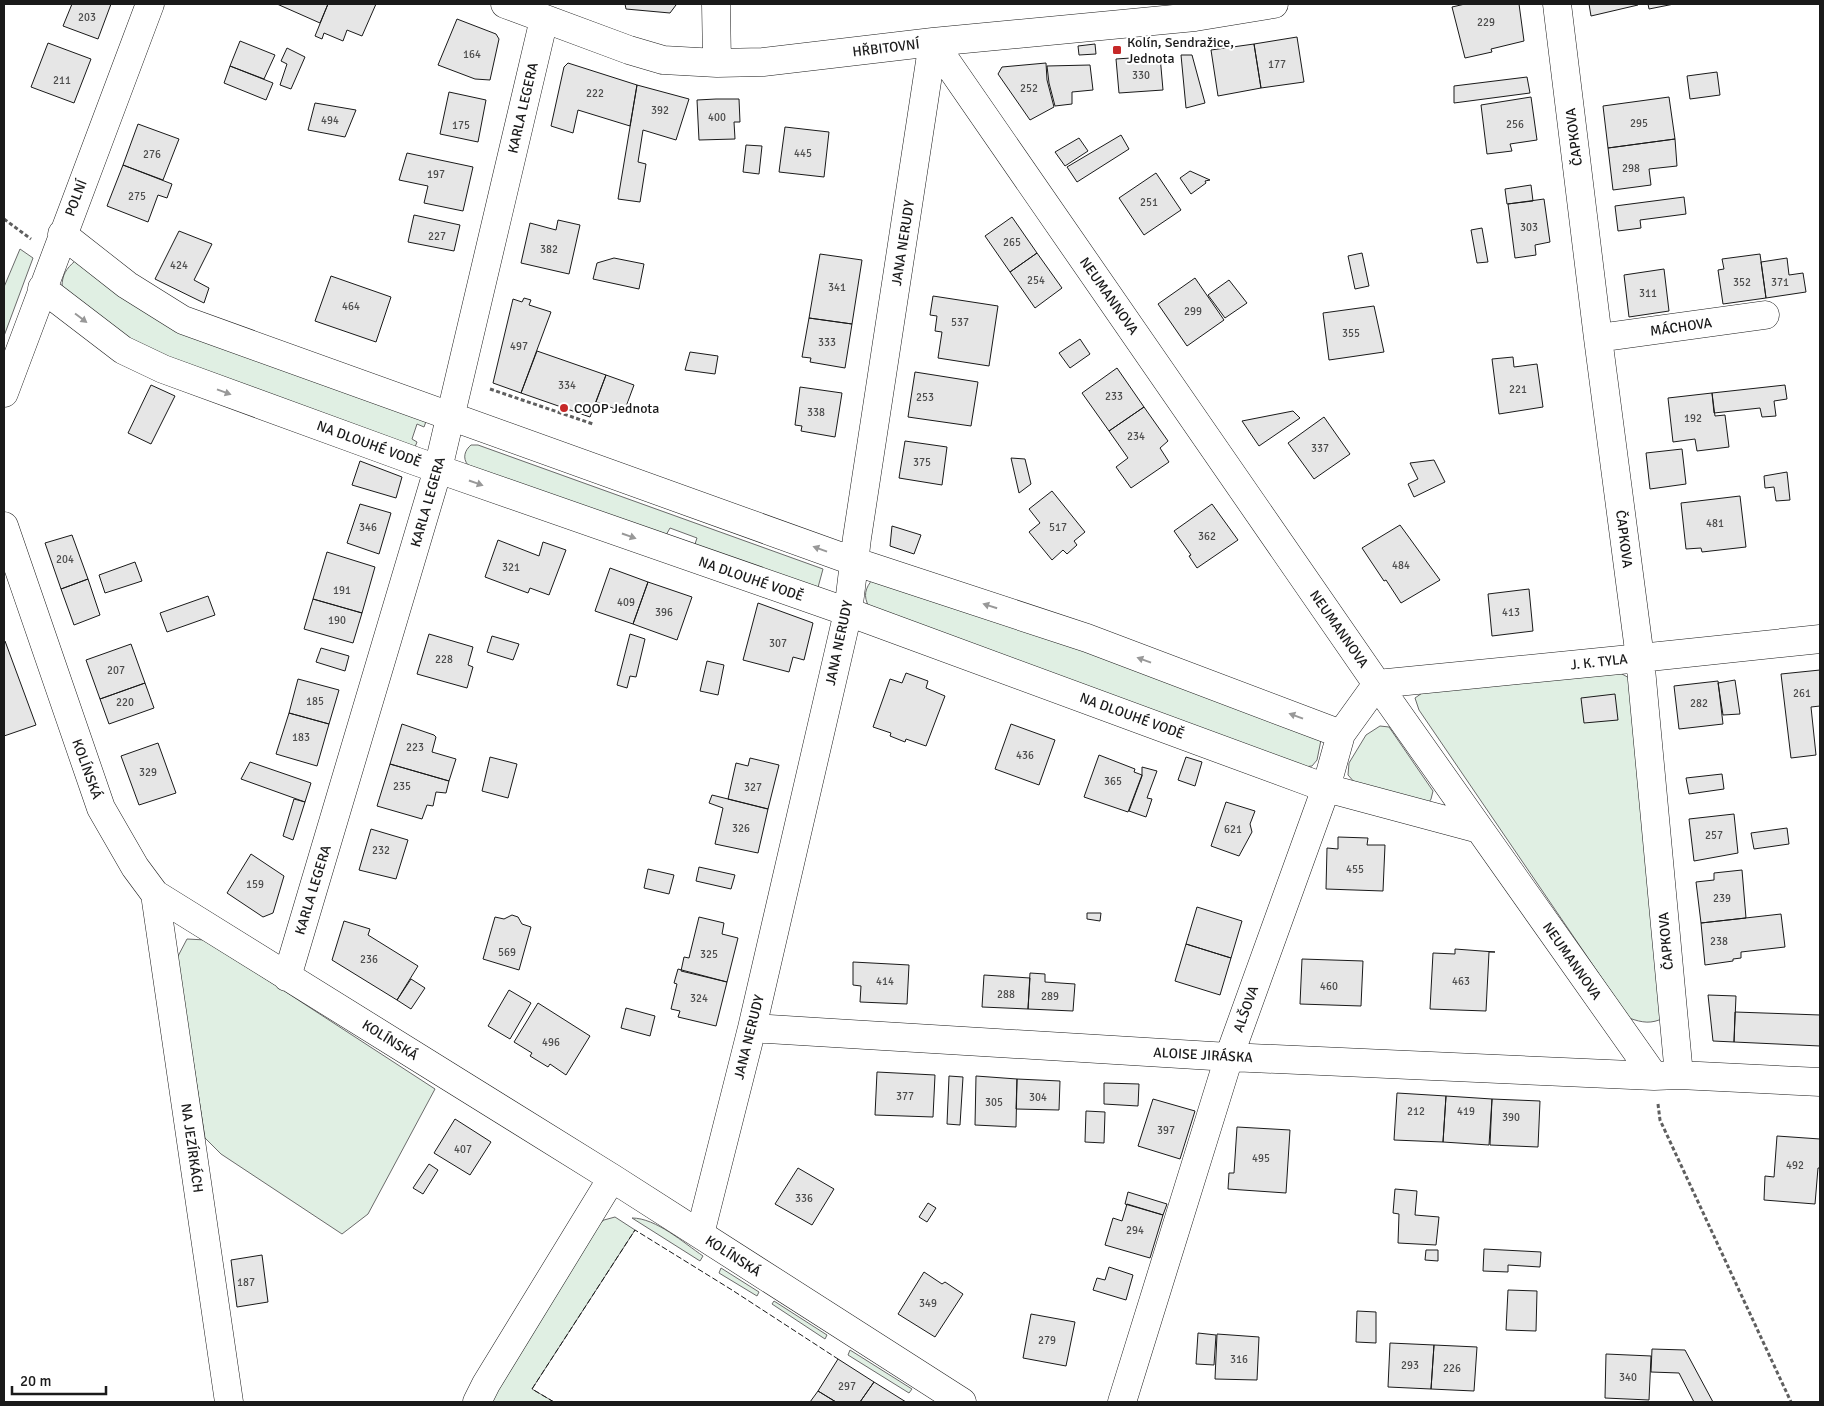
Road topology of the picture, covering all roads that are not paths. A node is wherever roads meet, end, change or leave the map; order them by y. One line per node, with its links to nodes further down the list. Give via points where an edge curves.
1 (150, 4): 9 (street, POLNÍ)
2 (505, 4): 6 (street, HŘBITOVNÍ)
3 (716, 4): 8 (street)
4 (1274, 4): 7 (street, HŘBITOVNÍ, via 1195,17)
5 (1557, 4): 12 (street, ČAPKOVA)
6 (544, 20): 8 (street, HŘBITOVNÍ, via 663,60); 14 (street, KARLA LEGERA)
7 (934, 42): 8 (street, HŘBITOVNÍ, via 763,62); 17 (street, JANA NERUDY); 21 (street, NEUMANNOVA)
8 (717, 64)
9 (62, 234): 10 (street, POLNÍ); 14 (street, via 127,285 183,320)
10 (42, 288): 13 (street, POLNÍ); 15 (street, NA DLOUHÉ VODĚ, one-way to 15, via 123,350 163,369)
11 (1764, 316): 12 (street, MÁCHOVA)
12 (1598, 338): 20 (street, ČAPKOVA)
13 (4, 393)
14 (452, 417): 15 (street, KARLA LEGERA); 17 (street, one-way to 14)
15 (438, 470): 18 (street, NA DLOUHÉ VODĚ, one-way to 18); 26 (street, KARLA LEGERA)
16 (4, 526): 25 (street, KOLÍNSKÁ, via 101,808 135,867)
17 (853, 561): 18 (street, JANA NERUDY); 22 (street, one-way to 17, via 1087,638)
18 (848, 612): 23 (street, NA DLOUHÉ VODĚ); 27 (street, JANA NERUDY)
19 (1820, 639): 20 (street, J. K. TYLA)
20 (1640, 658): 21 (street, J. K. TYLA); 29 (street, ČAPKOVA)
21 (1376, 684): 22 (street, ALŠOVA); 24 (street, NEUMANNOVA)
22 (1342, 734): 23 (street, ALŠOVA)
23 (1326, 788): 24 (street, NA DLOUHÉ VODĚ); 28 (street, ALŠOVA)
24 (1479, 829): 29 (street, NEUMANNOVA)
25 (155, 894): 26 (street, KOLÍNSKÁ); 33 (street, NA JEZÍRKÁCH)
26 (288, 977): 31 (street, KOLÍNSKÁ)
27 (752, 1028): 28 (street, ALOISE JIRÁSKA); 32 (street, JANA NERUDY)
28 (1229, 1057): 29 (street, ALOISE JIRÁSKA); 36 (street, ALŠOVA)
29 (1666, 1076): 30 (street)
30 (1820, 1082)
31 (612, 1178): 32 (street, KOLÍNSKÁ); 34 (street)
32 (700, 1234): 35 (street, KOLÍNSKÁ)
33 (229, 1402)
34 (477, 1402)
35 (962, 1402)
36 (1122, 1402)

